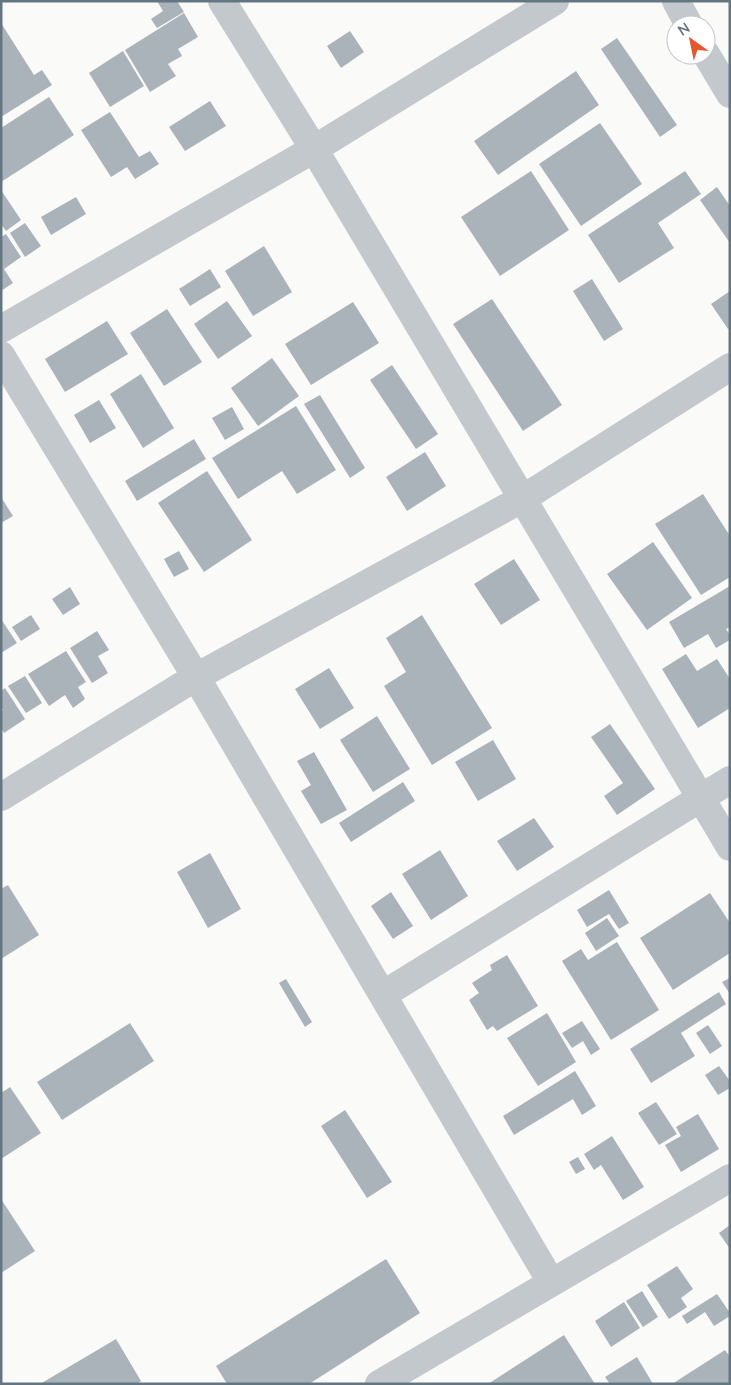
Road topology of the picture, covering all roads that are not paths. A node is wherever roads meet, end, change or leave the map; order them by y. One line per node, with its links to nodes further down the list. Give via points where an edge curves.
1 (222, 1): 7 (street)
2 (555, 1): 7 (street)
3 (676, 1): 4 (street)
4 (684, 15)
5 (713, 65): 6 (street)
6 (730, 94)
7 (314, 149): 8 (street); 11 (street)
8 (1, 329)
9 (1, 355): 12 (street)
10 (730, 366): 11 (street)
11 (522, 499): 12 (street); 14 (street)
12 (196, 677): 15 (street); 17 (street)
13 (730, 780): 14 (street)
14 (701, 797): 16 (street); 17 (street)
15 (1, 798)
16 (730, 847)
17 (384, 994): 19 (street)
18 (730, 1178): 19 (street)
19 (552, 1282): 20 (street)
20 (379, 1384)

